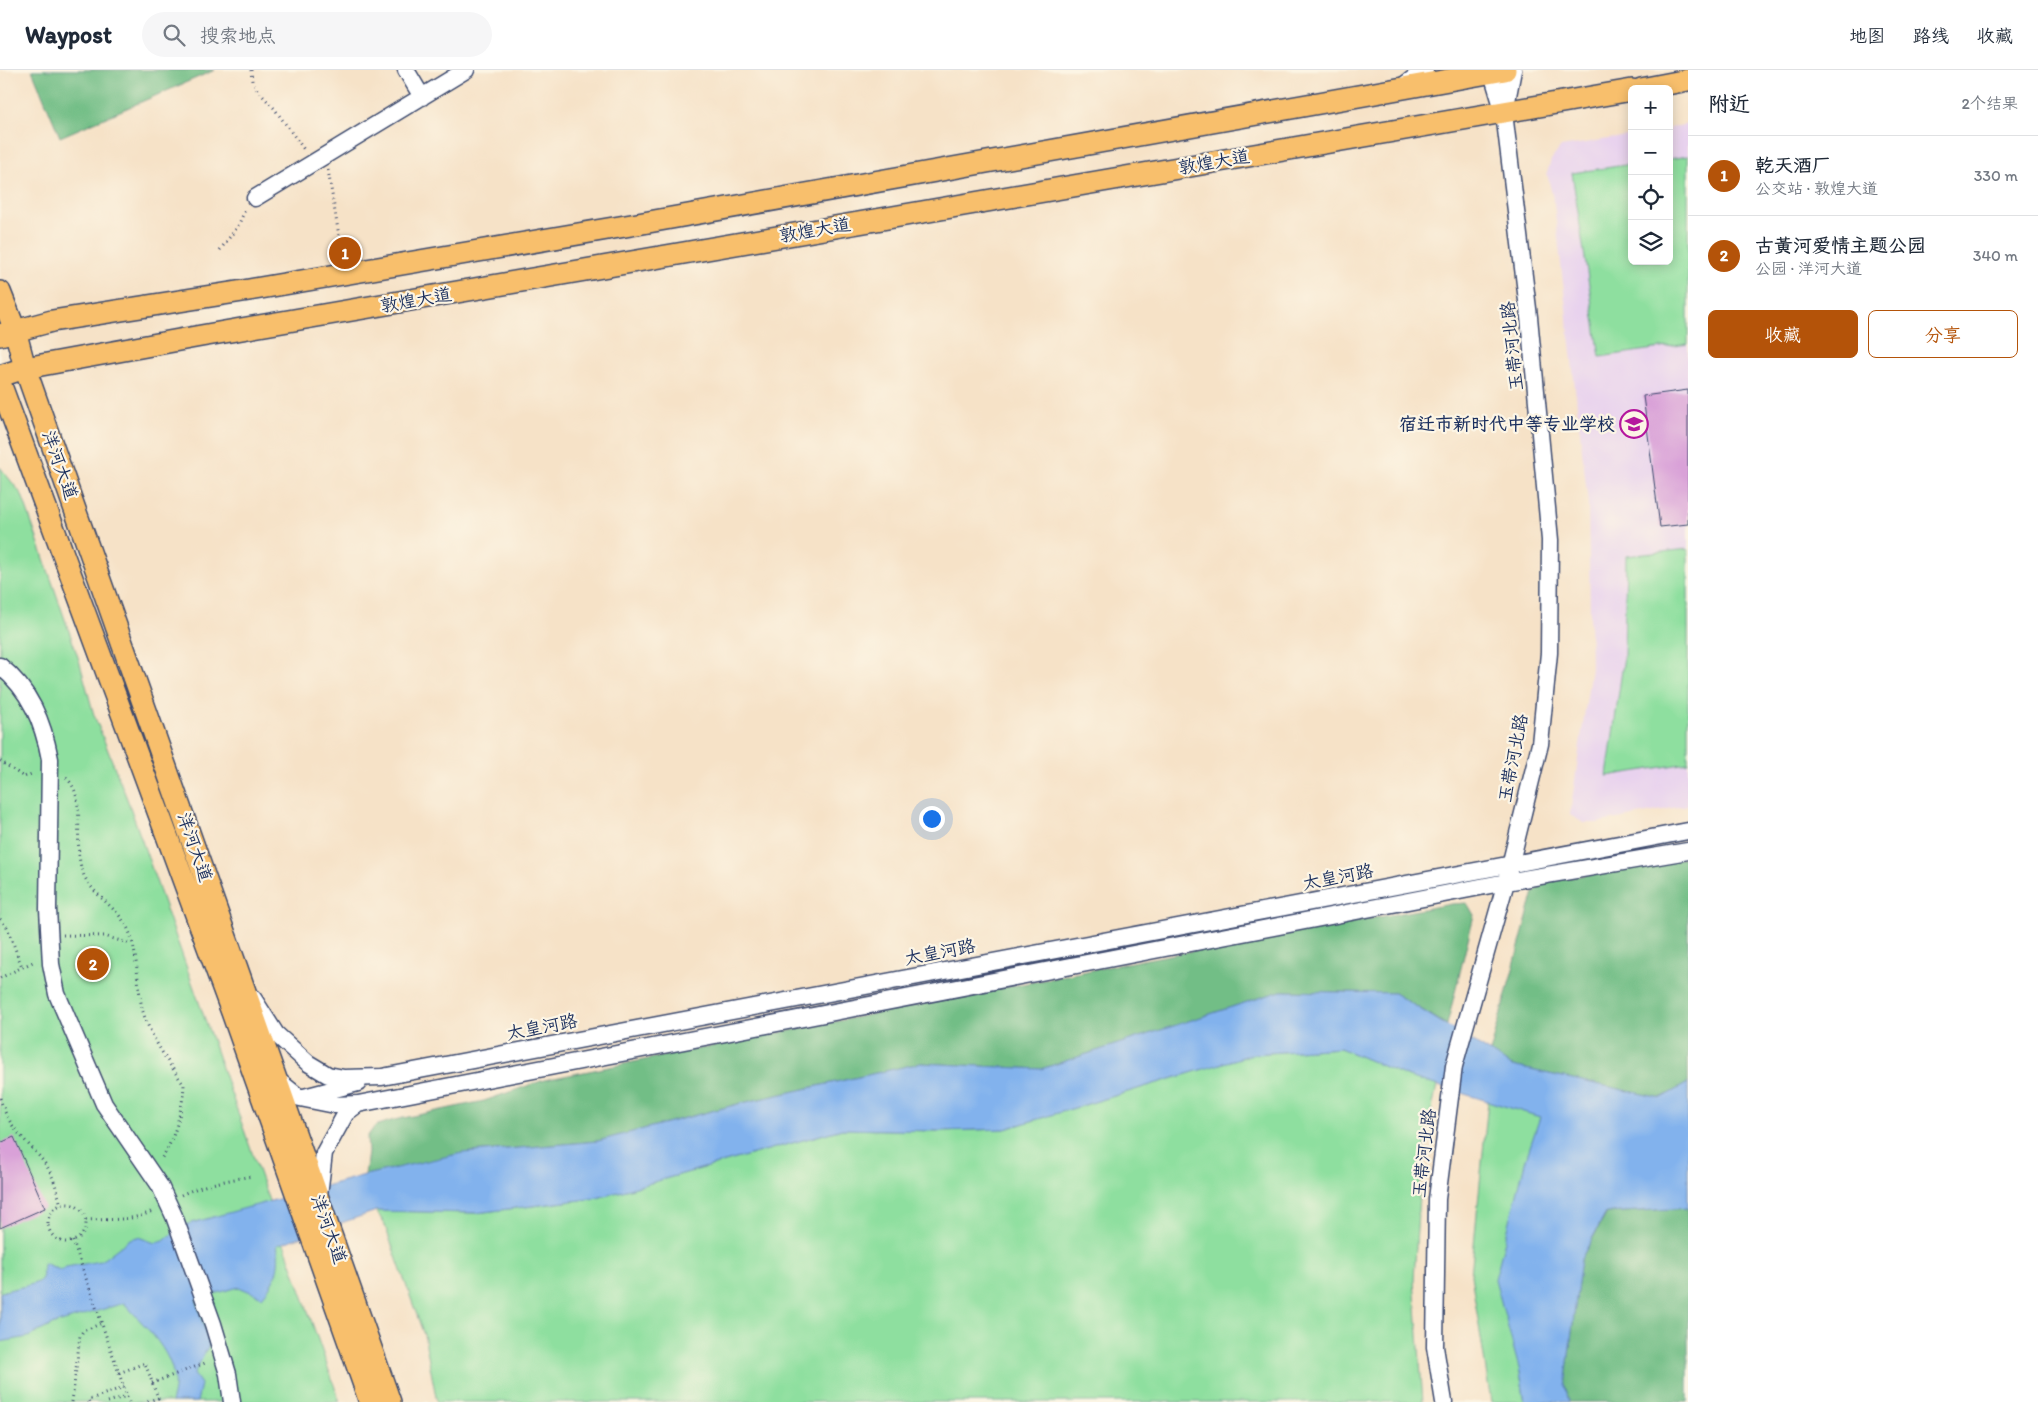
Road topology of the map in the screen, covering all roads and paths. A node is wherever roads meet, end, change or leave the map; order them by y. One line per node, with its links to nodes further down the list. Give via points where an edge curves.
1 (251, 70): 13 (path, via 252,81 258,91)
2 (406, 70): 11 (street)
3 (466, 70): 11 (street)
4 (1425, 70): 9 (street)
5 (1513, 70): 12 (street)
6 (1496, 71): 9 (main road); 12 (street)
7 (1688, 80): 8 (main road)
8 (1662, 85)
9 (1399, 89): 18 (main road, via 643,223 52,321)
10 (1628, 91): 12 (main road, 敦煌大道)
11 (422, 97): 13 (street)
12 (1504, 113): 19 (main road, 敦煌大道); 27 (street, 玉带河北路, via 1529,317 1550,540 1549,653 1540,744)
13 (319, 159): 14 (street); 15 (path)
14 (255, 198): 16 (path, via 246,206 238,226)
15 (339, 236)
16 (220, 250)
17 (0, 292): 18 (main road, 洋河大道)
18 (8, 332): 19 (main road, 洋河大道)
19 (25, 368): 20 (main road, 敦煌大道); 34 (main road, 洋河大道)
20 (0, 376)
21 (0, 383): 35 (main road, 洋河大道)
22 (0, 666): 24 (street, via 29,696 46,737)
23 (0, 761): 24 (path, via 24,777)
24 (50, 764): 30 (path, via 72,783 78,798 78,853 86,881 128,929); 31 (street)
25 (1688, 831): 27 (street, 太皇河路)
26 (1688, 851): 28 (street)
27 (1510, 863): 28 (street, 玉带河北路); 36 (street, 太皇河路)
28 (1506, 882): 40 (street); 59 (street, 玉带河北路, via 1454,1066 1437,1199 1435,1347)
29 (0, 920): 32 (path, via 7,927)
30 (131, 944): 31 (path, via 104,936 70,934); 41 (path, via 147,1024 184,1085 184,1096 168,1150)
31 (49, 945): 32 (path); 41 (street, via 57,994 100,1096)
32 (22, 968): 33 (path)
33 (0, 978)
34 (242, 978): 36 (street, 太皇河路, via 276,1034 308,1063 328,1075); 37 (main road, 洋河大道)
35 (247, 1053): 37 (street); 39 (main road, 洋河大道)
36 (382, 1077): 39 (street)
37 (277, 1079): 39 (main road, 洋河大道)
38 (0, 1098): 43 (path, via 9,1122 53,1178)
39 (283, 1102): 40 (street); 42 (main road, 洋河大道); 57 (main road, 洋河大道)
40 (358, 1104): 42 (street, via 346,1113 324,1153)
41 (150, 1172): 56 (street, via 174,1216 213,1324 228,1374)
42 (319, 1202): 58 (main road, 洋河大道)
43 (61, 1205): 44 (path, via 79,1208 86,1220 84,1232); 44 (path, via 50,1213 50,1231 58,1240)
44 (73, 1241): 45 (path)
45 (100, 1322): 47 (path); 51 (path, via 80,1336)
46 (201, 1365): 48 (path)
47 (119, 1373): 48 (path, via 145,1363); 49 (path)
48 (152, 1383): 55 (path, via 158,1398)
49 (124, 1387): 50 (path); 52 (path)
50 (127, 1396): 53 (path); 54 (path)
51 (72, 1402)
52 (89, 1402)
53 (108, 1402)
54 (129, 1402)
55 (146, 1402)
56 (232, 1402)
57 (370, 1402)
58 (390, 1402)
59 (1444, 1402)

